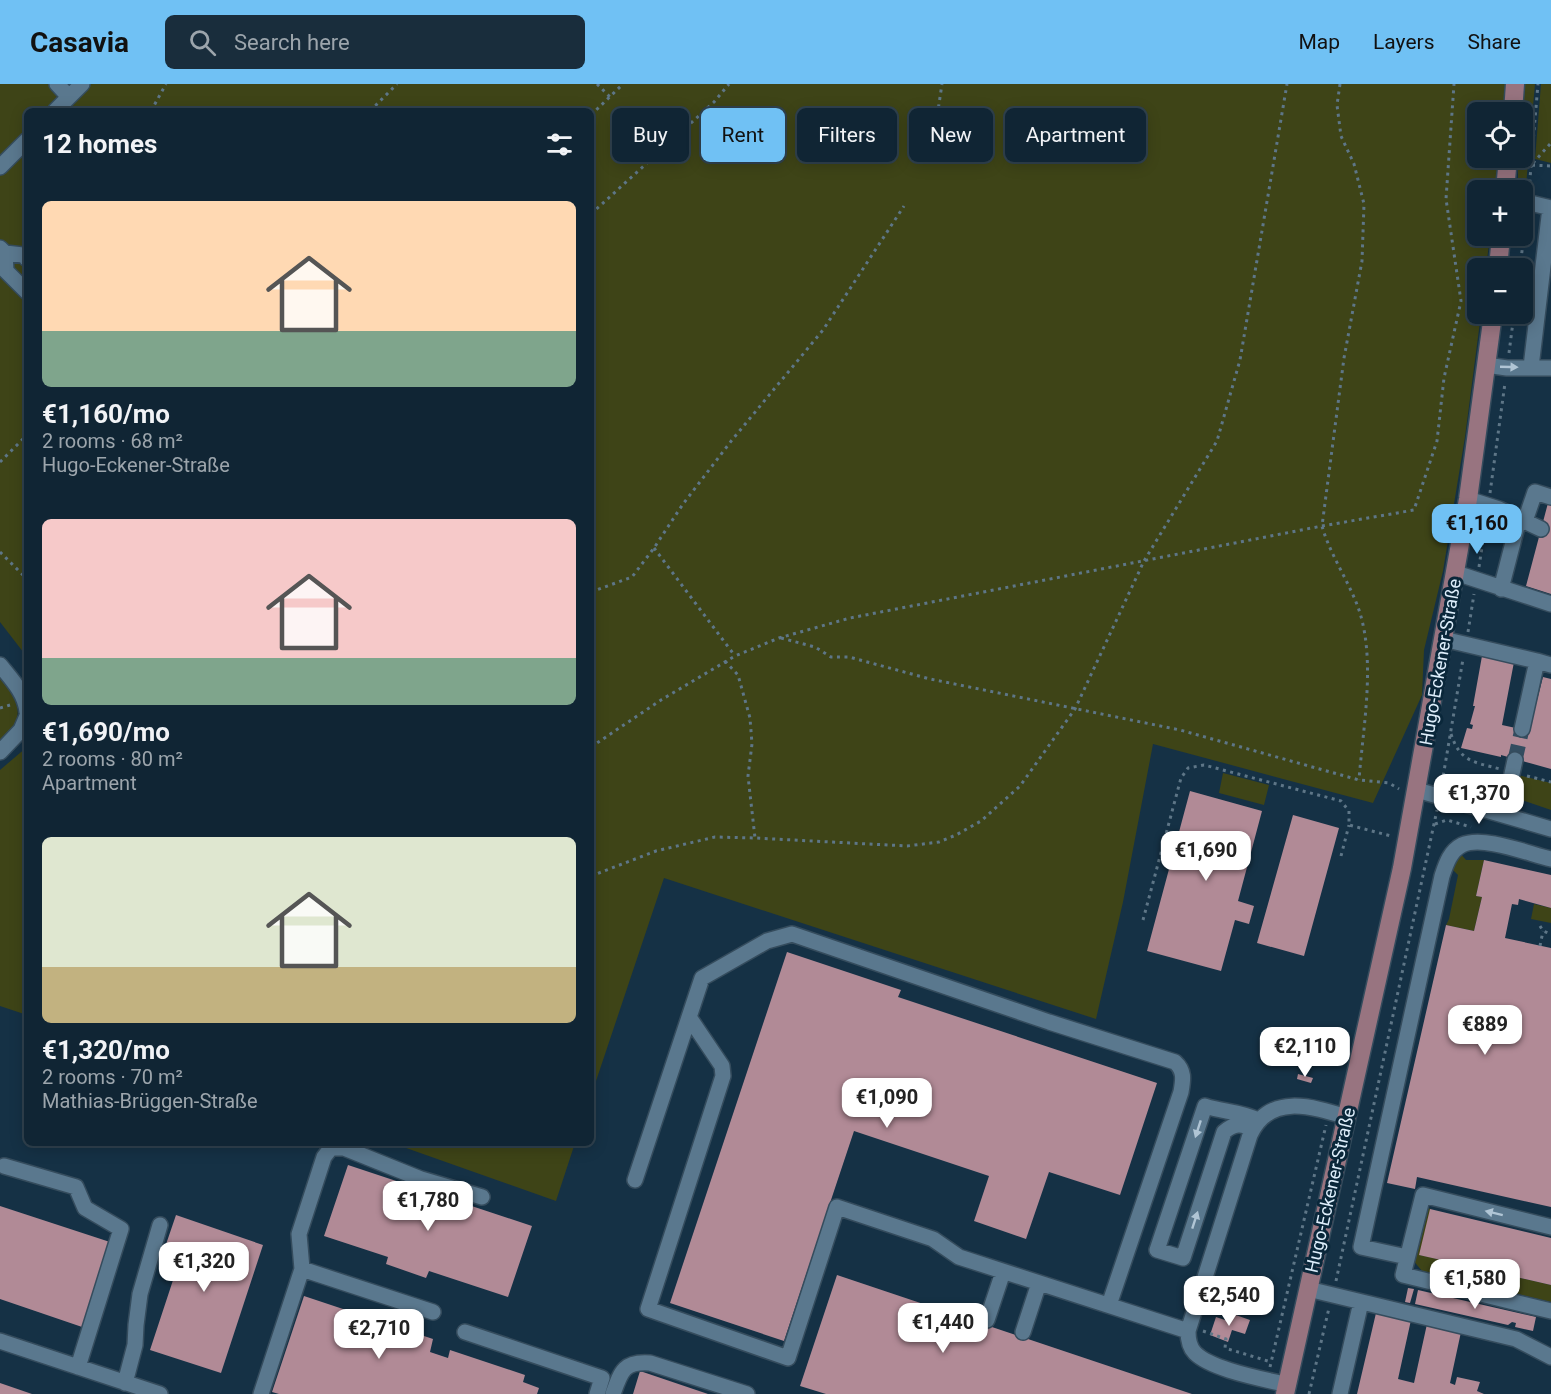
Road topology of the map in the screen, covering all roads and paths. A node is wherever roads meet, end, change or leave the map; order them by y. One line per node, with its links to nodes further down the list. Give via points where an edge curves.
1 (57, 84): 14 (street)
2 (82, 84): 14 (street)
3 (166, 84): 18 (path)
4 (397, 84): 19 (path)
5 (597, 84): 15 (path)
6 (623, 84): 15 (path)
7 (729, 84): 32 (path)
8 (942, 84): 20 (path)
9 (1287, 84): 49 (path, via 1240,360 1217,441)
10 (1340, 84): 45 (path, via 1337,105 1341,136 1354,164 1364,204 1362,261 1344,358)
11 (1454, 84): 45 (path, via 1446,199 1461,302 1444,378 1437,441 1414,510)
12 (1515, 84): 16 (main road)
13 (1538, 84): 24 (path)
14 (69, 97): 17 (street)
15 (610, 97): 21 (path)
16 (1513, 102)
17 (58, 108)
18 (153, 108)
19 (373, 108)
20 (938, 108)
21 (594, 112)
22 (24, 143): 28 (street)
23 (1551, 143): 25 (path)
24 (1533, 152)
25 (1533, 164)
26 (1533, 165): 27 (path)
27 (1551, 166)
28 (0, 167)
29 (1533, 203): 31 (street)
30 (904, 206): 47 (path, via 823,330 732,440)
31 (1550, 208): 38 (street)
32 (594, 211)
33 (3, 250): 34 (street); 35 (street, via 6,271)
34 (24, 256)
35 (24, 289)
36 (1492, 324): 37 (main road, Hugo-Eckener-Straße)
37 (1486, 365): 38 (street, one-way to 38); 43 (main road, Hugo-Eckener-Straße)
38 (1531, 367): 39 (street)
39 (1551, 368)
40 (24, 438): 41 (path)
41 (0, 462)
42 (1551, 497): 44 (street, via 1535,492)
43 (1468, 499): 44 (street); 50 (main road, Hugo-Eckener-Straße)
44 (1522, 520): 46 (street); 52 (street)
45 (1322, 526): 49 (path); 69 (path, via 1359,612 1367,652)
46 (1540, 529)
47 (654, 548): 53 (path, via 632,576); 57 (path)
48 (0, 552): 51 (path)
49 (1143, 561): 55 (path, via 850,618); 62 (path)
50 (1456, 573): 52 (street); 56 (main road, Hugo-Eckener-Straße)
51 (24, 576)
52 (1501, 588): 54 (street)
53 (594, 591)
54 (1551, 604)
55 (778, 638): 57 (path); 62 (path, via 815,647 831,657 849,657 930,680)
56 (1443, 639): 59 (street); 71 (main road, Hugo-Eckener-Straße)
57 (735, 656): 58 (path)
58 (725, 661): 66 (path); 77 (path, via 738,675 750,718 748,776)
59 (1544, 663): 64 (street)
60 (0, 665): 61 (street)
61 (24, 701)
62 (1075, 709): 69 (path, via 1180,730); 77 (path, via 1020,786 981,820 939,842 907,846)
63 (24, 720): 67 (street, via 21,730)
64 (1522, 729)
65 (1450, 732): 68 (path, via 1461,755 1469,761)
66 (594, 744)
67 (0, 752)
68 (1514, 766): 70 (path); 72 (street)
69 (1359, 780): 71 (path, via 1389,783)
70 (1551, 782)
71 (1409, 791): 72 (street); 87 (main road, Hugo-Eckener-Straße, via 1386,944)
72 (1503, 815): 75 (street)
73 (1435, 824): 99 (path)
74 (1349, 825): 76 (path); 78 (path); 81 (path, via 1349,811 1341,801 1204,765 1188,768 1181,778)
75 (1551, 829)
76 (1395, 837)
77 (755, 838): 80 (path, via 716,837 676,846)
78 (1341, 856)
79 (1551, 860): 94 (street, via 1475,842 1461,845 1449,857 1442,876 1361,1247)
80 (594, 875)
81 (1143, 920)
82 (1540, 926): 83 (path)
83 (1544, 931): 84 (path); 85 (path)
84 (1551, 934)
85 (1540, 946)
86 (689, 1017): 90 (street); 96 (street, via 722,1066 723,1076 648,1310 789,1358 837,1207 933,1239 959,1257); 101 (street, via 702,978 767,941 792,934 1175,1062 1182,1067 1180,1092)
87 (1338, 1114): 88 (street, via 1308,1107 1281,1107 1271,1110); 98 (main road, Hugo-Eckener-Straße); 110 (path)
88 (1256, 1124): 88 (street, one-way to 88, via 1234,1111 1222,1112 1205,1106 1157,1250 1183,1258 1224,1132 1232,1126); 105 (street)
89 (4, 1166): 111 (street, via 76,1187 85,1208 121,1229)
90 (635, 1180)
91 (482, 1197): 95 (street, via 421,1179 344,1148 331,1148 324,1157 299,1234)
92 (160, 1225): 113 (street, via 140,1294 135,1346)
93 (1551, 1227): 94 (street, one-way to 94, via 1423,1195)
94 (1407, 1257): 102 (street, via 1403,1275)
95 (302, 1269): 103 (street); 116 (street)
96 (1003, 1272): 97 (street); 104 (street)
97 (1039, 1283): 101 (street); 107 (street)
98 (1308, 1289): 99 (street); 114 (main road, Hugo-Eckener-Straße)
99 (1332, 1296): 100 (street); 120 (path)
100 (1361, 1302): 109 (street, via 1516,1339); 121 (street)
101 (1108, 1305): 105 (street)
102 (1551, 1311)
103 (433, 1312)
104 (987, 1320)
105 (1188, 1329): 110 (path, via 1226,1339 1225,1348); 112 (street, via 1188,1342 1195,1352 1211,1362)
106 (465, 1332): 117 (street, via 602,1378)
107 (1023, 1332)
108 (0, 1341): 111 (street)
109 (1551, 1357)
110 (1271, 1362): 112 (path)
111 (78, 1367): 113 (street)
112 (1267, 1380): 114 (street)
113 (125, 1383): 115 (street)
114 (1287, 1389)
115 (153, 1393)
116 (261, 1394)
117 (597, 1394)
118 (613, 1394): 119 (street, via 627,1365 636,1362)
119 (747, 1394)
120 (1309, 1394)
121 (1340, 1394)

